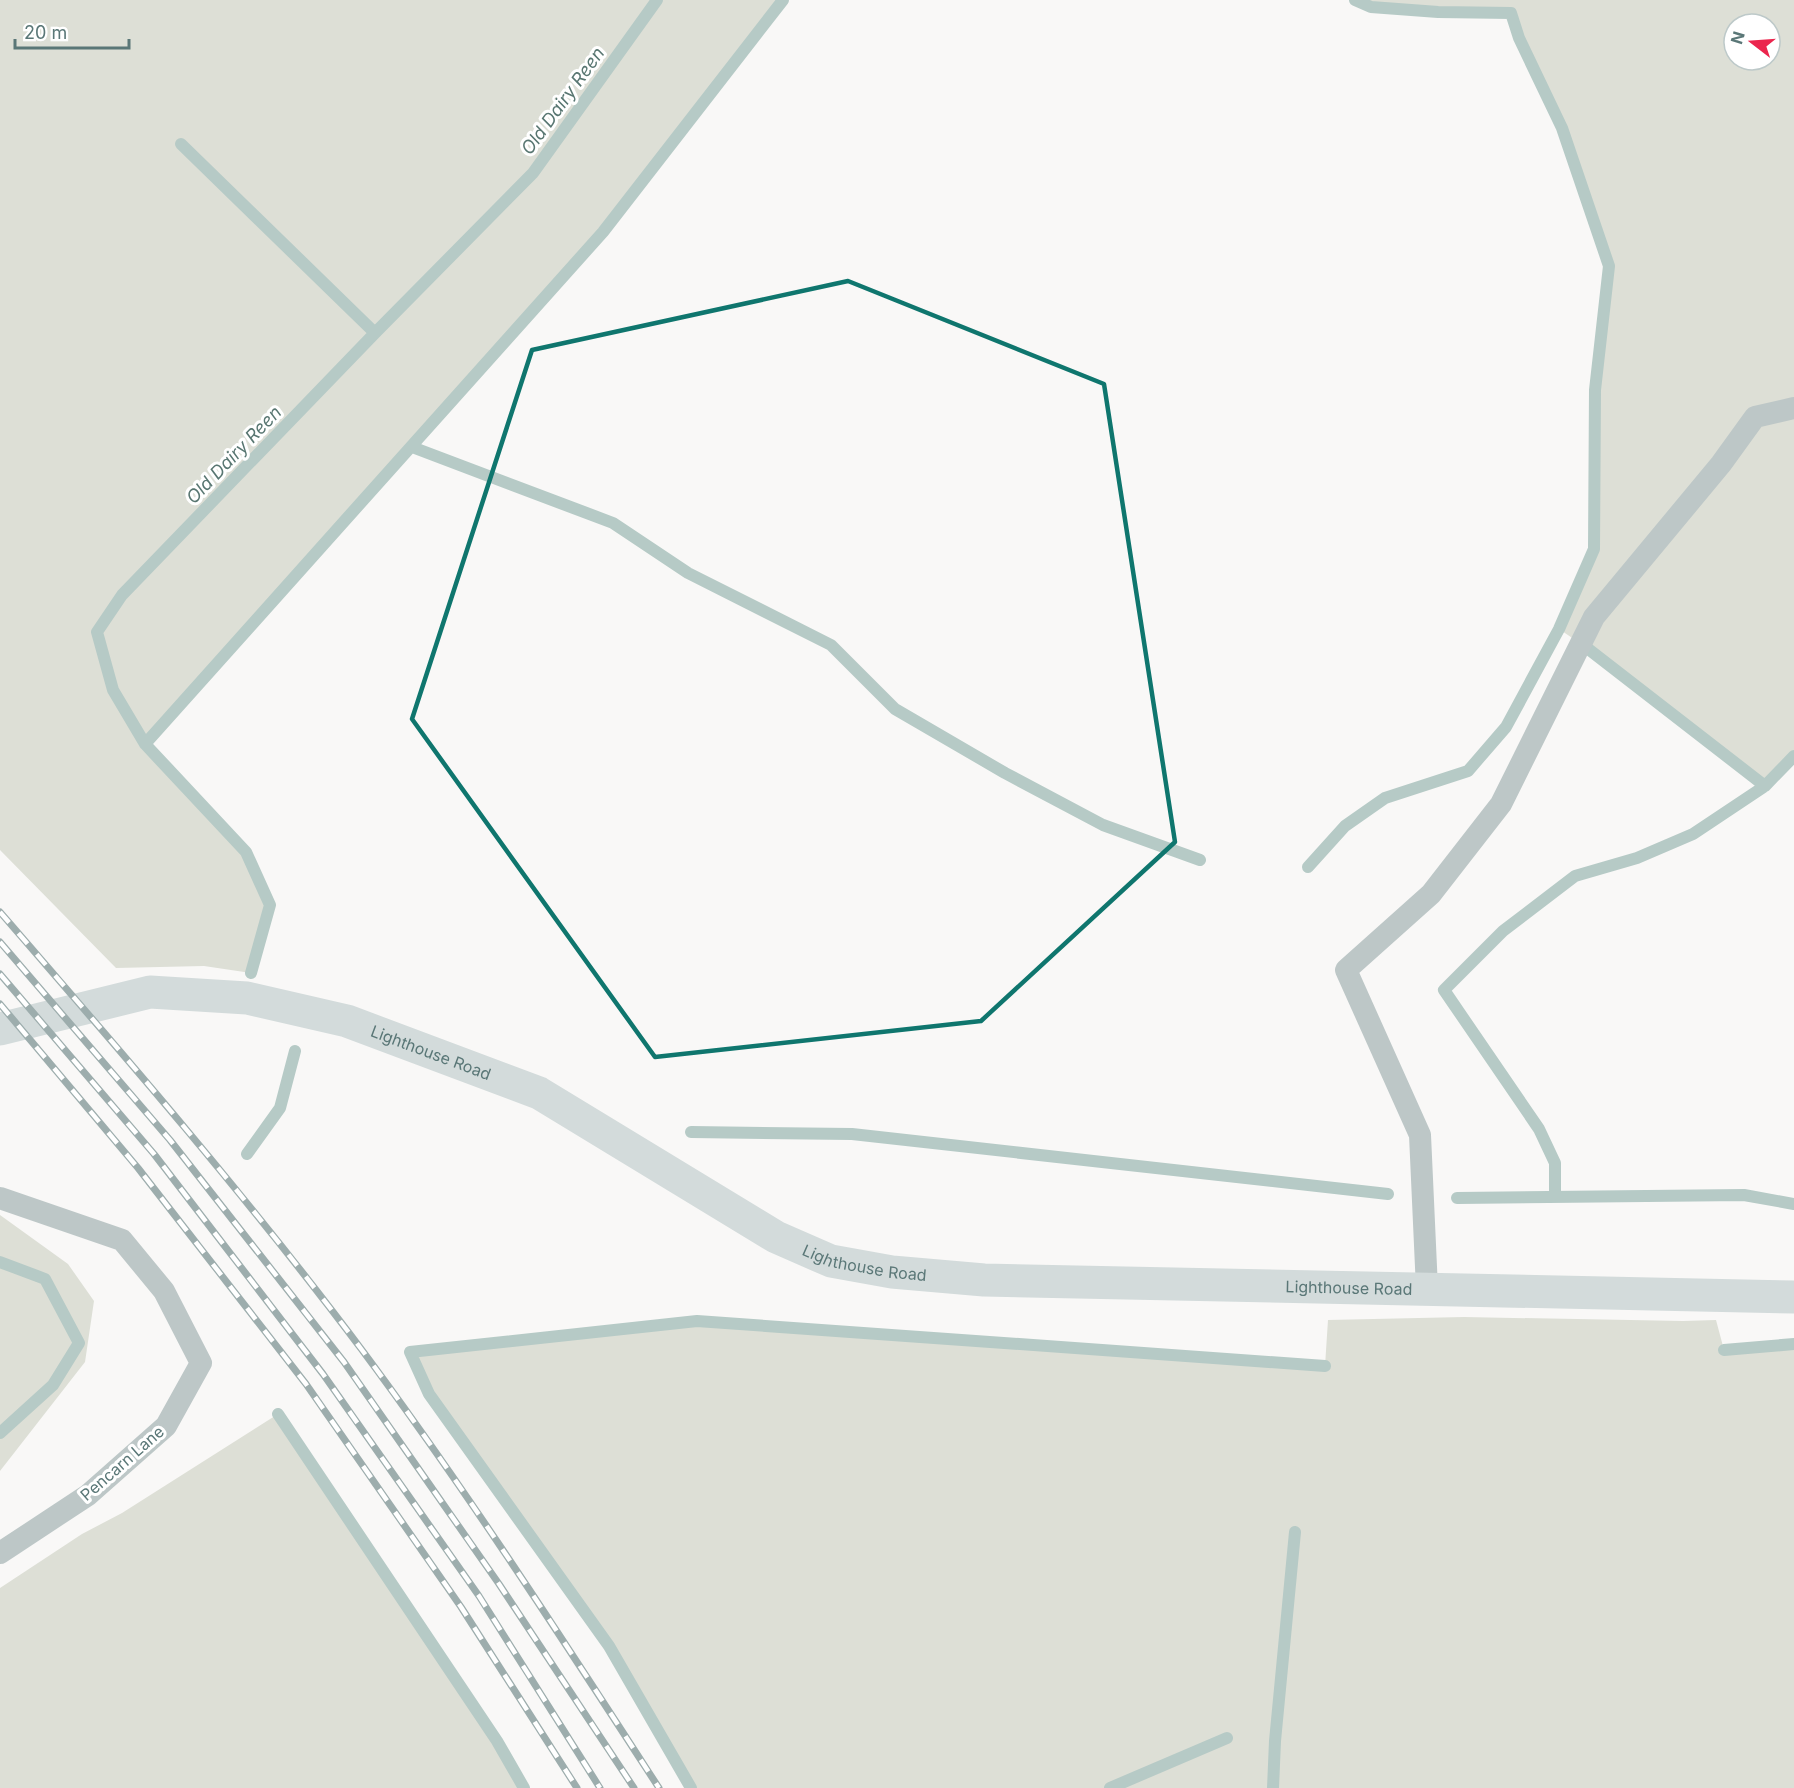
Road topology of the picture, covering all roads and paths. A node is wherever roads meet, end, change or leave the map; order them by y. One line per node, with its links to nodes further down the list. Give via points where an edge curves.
1 (1794, 408): 4 (lane, via 1755,417 1594,617 1501,804 1431,894 1346,970 1420,1135)
2 (0, 1029): 4 (main road, Lighthouse Road, via 150,992 247,998 347,1021 539,1093 776,1237 831,1261 892,1272 984,1280)
3 (0, 1198): 6 (lane, Pencarn Lane, via 122,1240 164,1291 201,1363 166,1426 88,1495)
4 (1427, 1289): 5 (main road, Lighthouse Road)
5 (1794, 1297)
6 (0, 1553)

